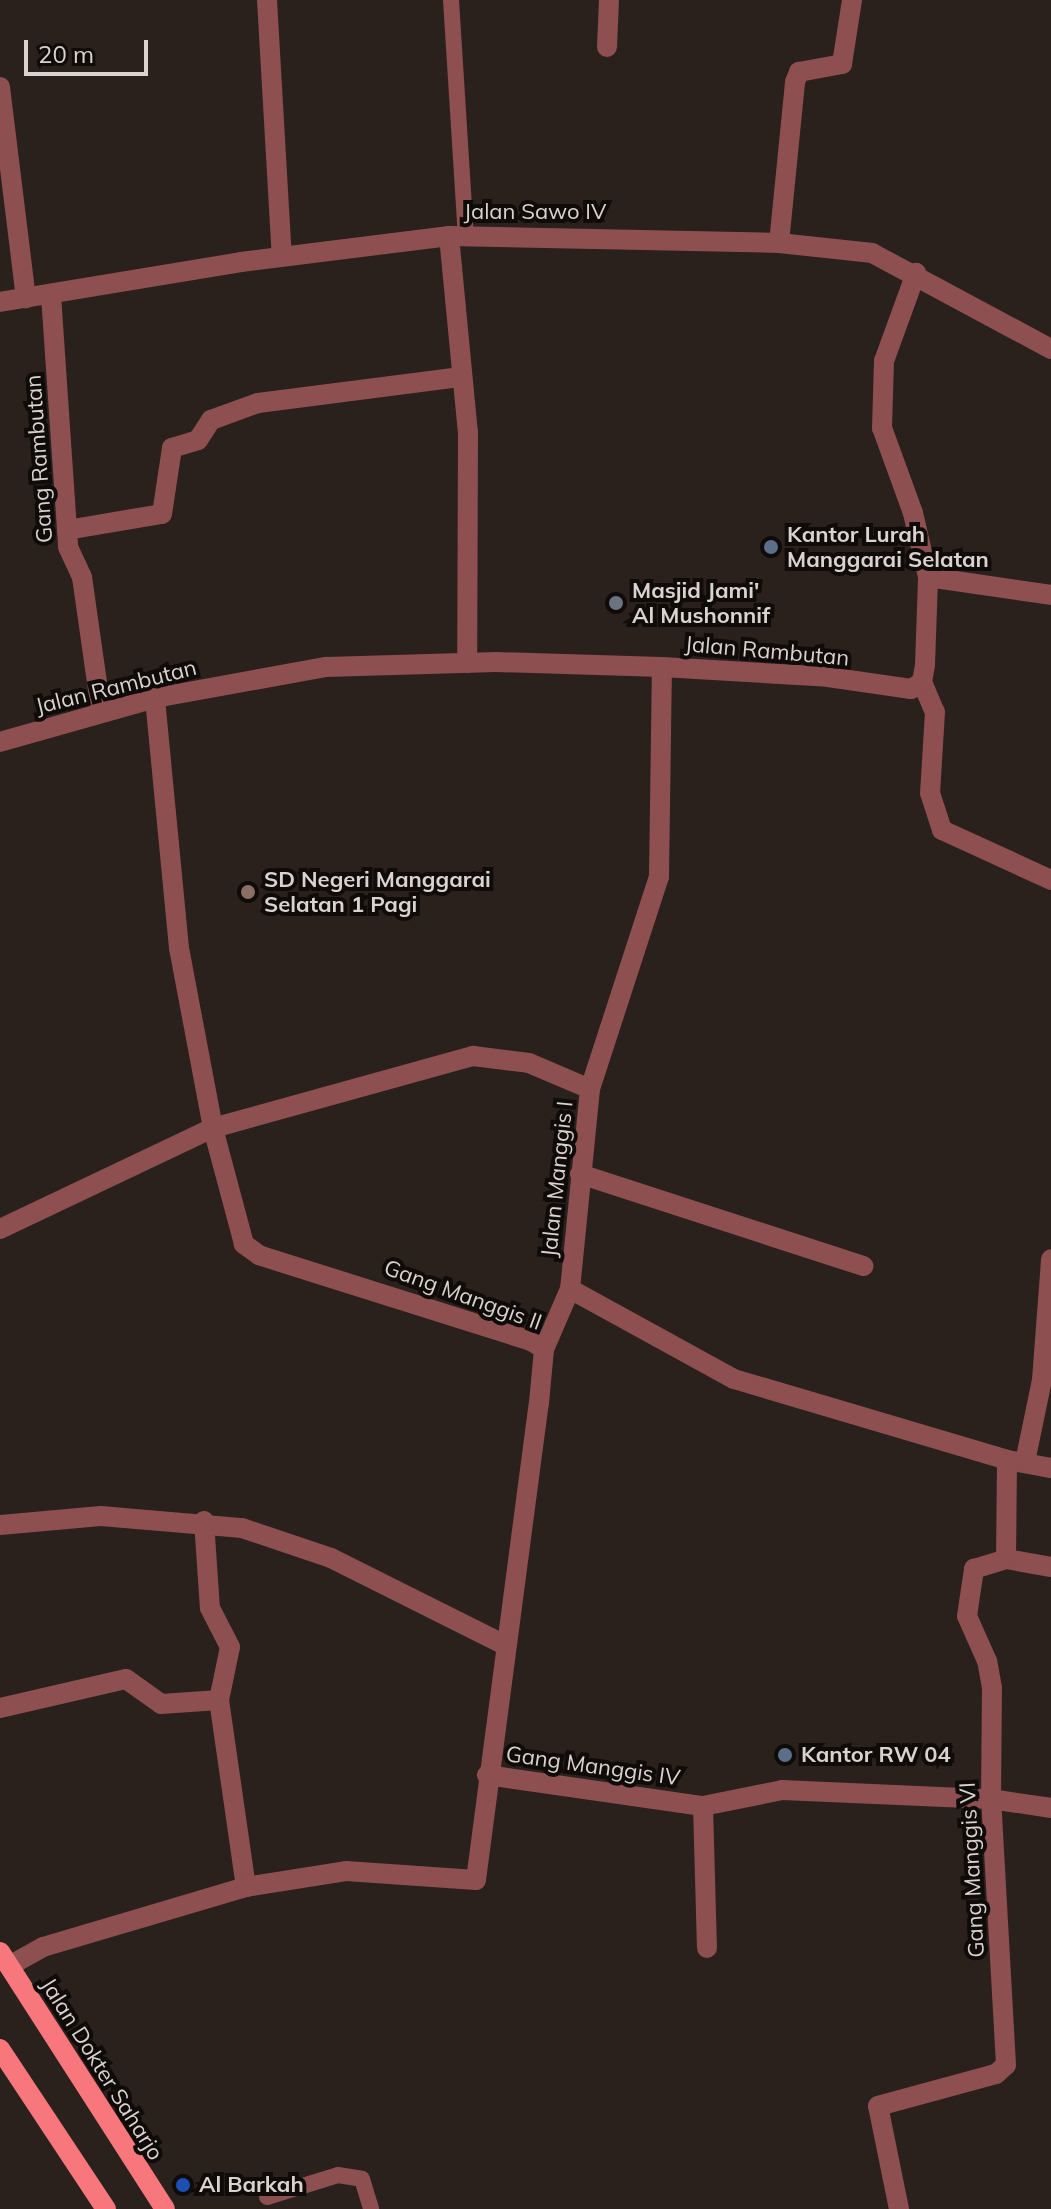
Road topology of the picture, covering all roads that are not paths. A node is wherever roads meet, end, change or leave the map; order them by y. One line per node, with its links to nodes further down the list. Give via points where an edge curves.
1 (267, 0): 9 (street)
2 (451, 0): 7 (lane)
3 (609, 0): 5 (street)
4 (852, 0): 8 (street, via 842,64 799,72 795,82)
5 (607, 47)
6 (0, 87): 12 (street)
7 (458, 236): 8 (street, Jalan Sawo IV); 9 (street, Jalan Sawo IV); 15 (street)
8 (779, 243): 10 (street, Jalan Sawo IV, via 872,253)
9 (282, 257): 11 (street, Jalan Sawo IV)
10 (916, 273): 14 (street, Jalan Sawo IV); 17 (street, via 884,361 882,428 913,513)
11 (51, 295): 12 (street, Jalan Sawo IV); 16 (street, Gang Rambutan)
12 (26, 298): 13 (street, Jalan Sawo IV)
13 (0, 302)
14 (1051, 349)
15 (461, 377): 16 (street, via 258,403 211,420 198,440 172,448 162,514); 19 (street, via 468,432)
16 (67, 530): 23 (street, Gang Rambutan, via 68,547 82,577)
17 (928, 577): 18 (street); 21 (street)
18 (1051, 595)
19 (467, 663): 20 (street, Jalan Rambutan); 22 (street, Jalan Rambutan, via 326,667)
20 (662, 667): 21 (street, Jalan Rambutan, via 828,677 899,691); 26 (street, via 659,877)
21 (922, 682): 25 (street, via 935,712 930,793 942,830)
22 (155, 698): 23 (street, Jalan Rambutan); 27 (street, via 179,948)
23 (101, 711): 24 (street, Jalan Rambutan)
24 (0, 742)
25 (1051, 880)
26 (590, 1089): 27 (street, Jalan Manggis I, via 529,1063 473,1056); 28 (street, Jalan Manggis I)
27 (213, 1128): 29 (street, Jalan Manggis I); 33 (street, Gang Manggis II, via 249,1250 409,1298)
28 (580, 1174): 31 (street); 32 (street, Jalan Manggis I)
29 (0, 1229)
30 (1051, 1259): 34 (street, via 1042,1380)
31 (863, 1266)
32 (570, 1289): 33 (street); 34 (street, Jalan Manggis I, via 734,1379)
33 (544, 1349): 40 (street, Gang Manggis II)
34 (1016, 1461): 35 (street, Jalan Manggis I); 38 (street)
35 (1051, 1468)
36 (204, 1521): 37 (street, via 101,1516); 40 (street, via 331,1558); 41 (street, via 210,1608 230,1647)
37 (0, 1525)
38 (1006, 1559): 39 (street); 44 (street, Gang Manggis VI, via 974,1569 967,1616 987,1661 992,1688)
39 (1051, 1567)
40 (505, 1645): 43 (street, Gang Manggis II)
41 (219, 1700): 42 (street, via 161,1704 126,1679); 47 (street)
42 (0, 1708)
43 (487, 1775): 45 (street, Gang Manggis IV); 47 (street, Gang Manggis IV, via 476,1880 346,1871)
44 (991, 1799): 45 (street, Gang Manggis IV, via 782,1790); 46 (street, Gang Manggis IV); 55 (street, Gang Manggis VI, via 1006,2065 996,2074 878,2106)
45 (703, 1806): 48 (street)
46 (1051, 1808)
47 (246, 1887): 49 (street, Gang Manggis IV)
48 (707, 1948)
49 (4, 1959): 53 (main road, Jalan Dokter Saharjo)
50 (0, 2049): 52 (main road)
51 (267, 2197): 54 (lane, via 338,2175 362,2179)
52 (106, 2209)
53 (165, 2209)
54 (371, 2209)
55 (899, 2209)

